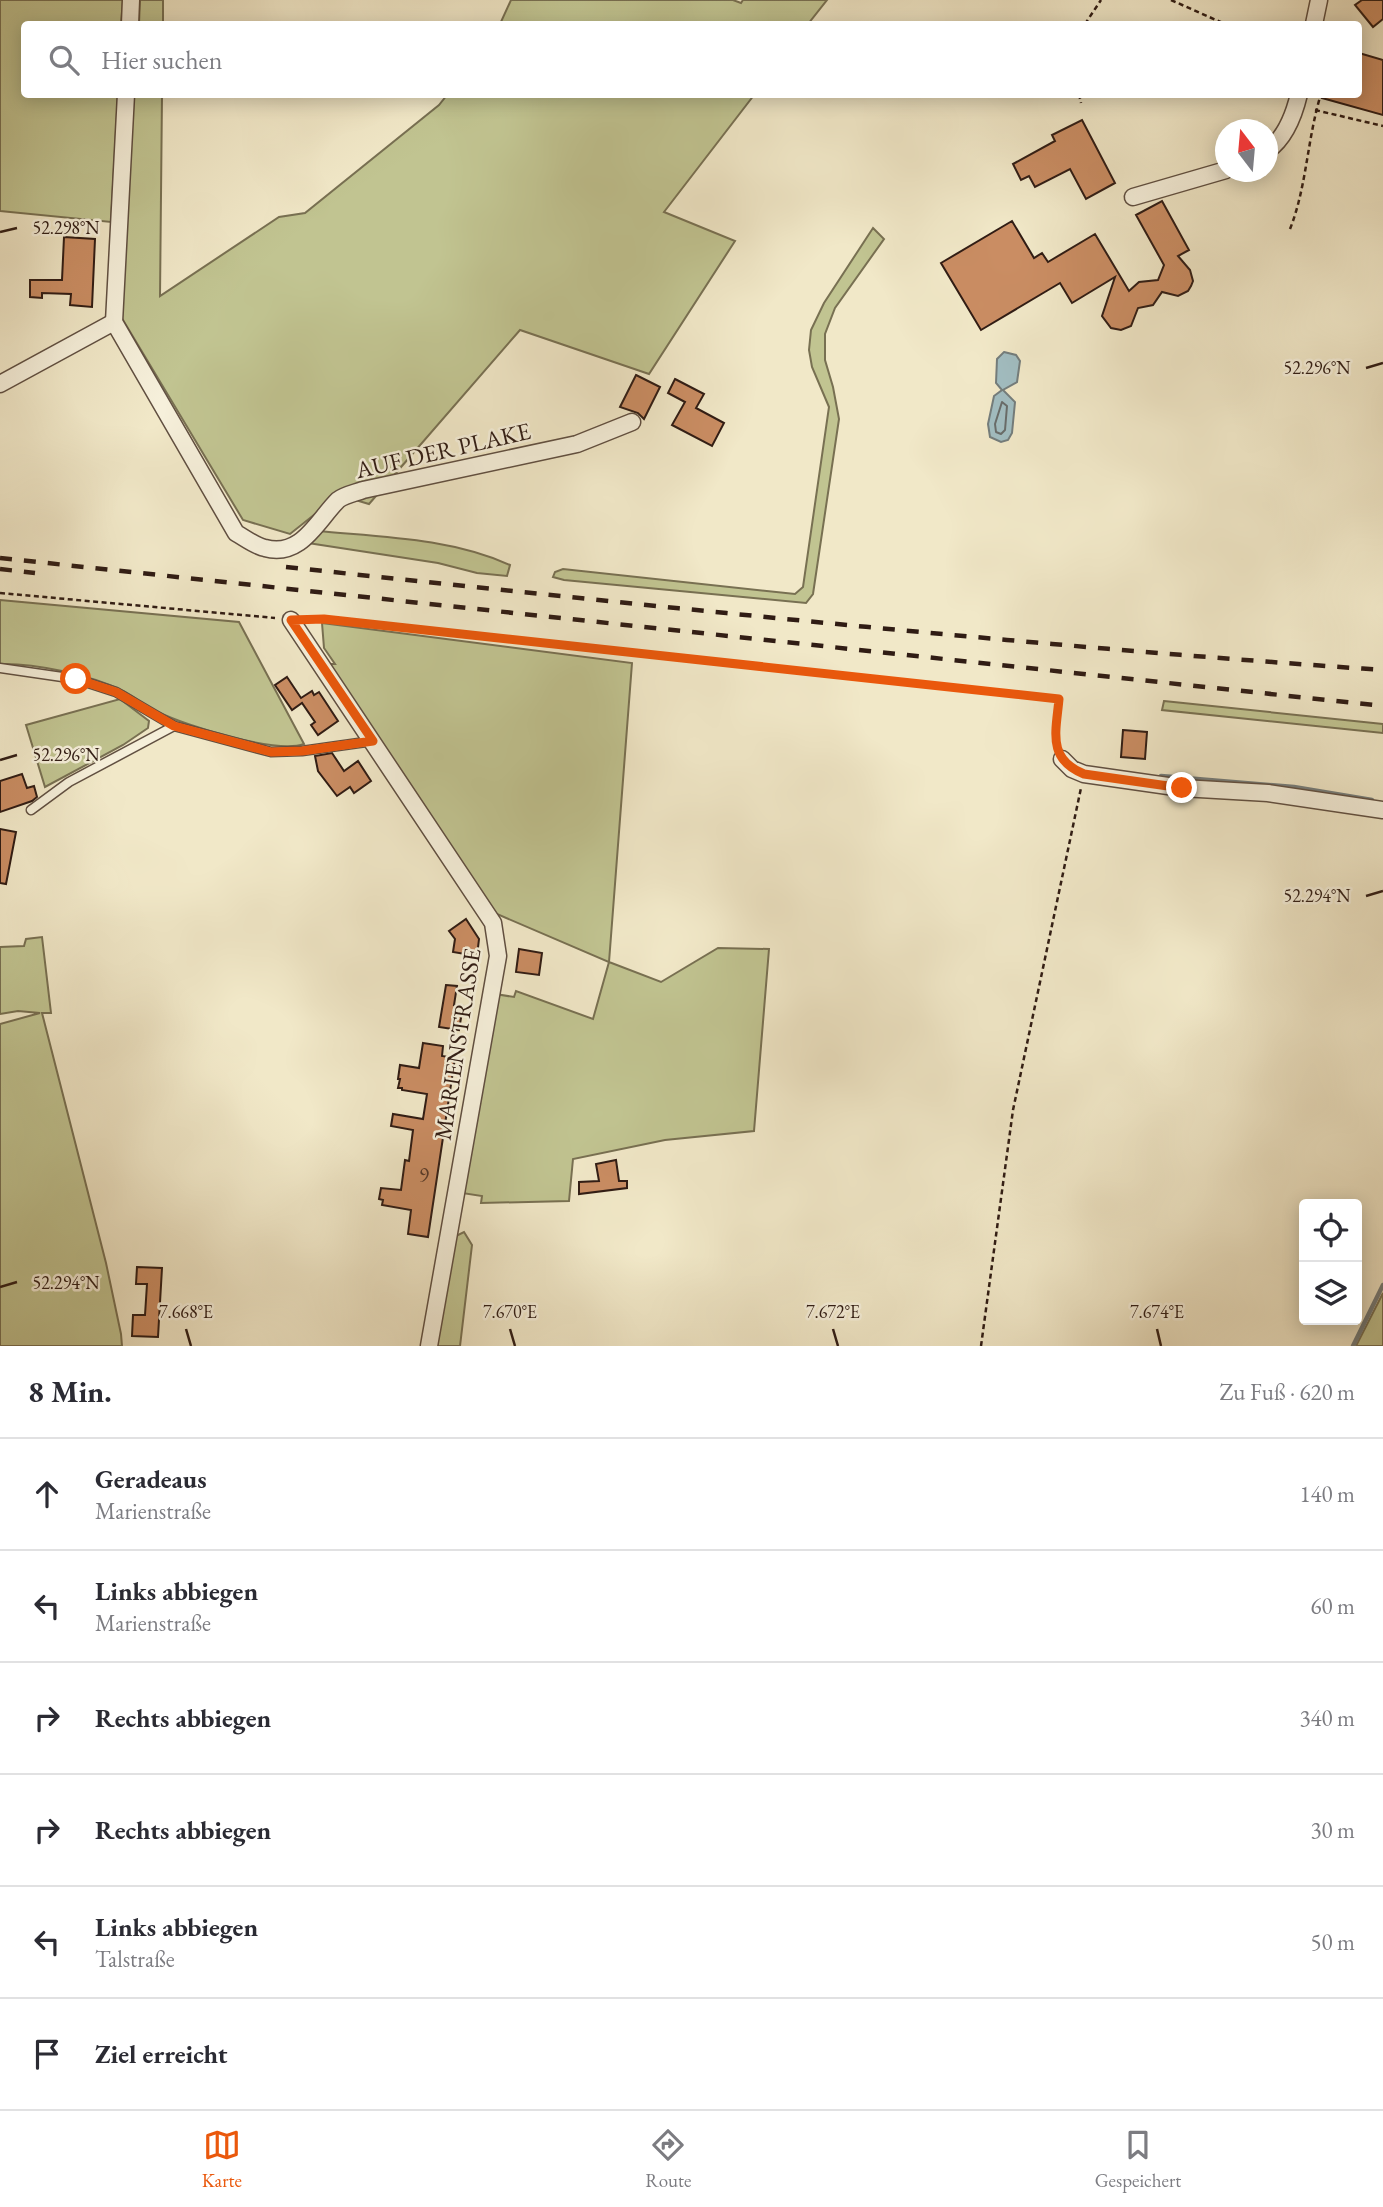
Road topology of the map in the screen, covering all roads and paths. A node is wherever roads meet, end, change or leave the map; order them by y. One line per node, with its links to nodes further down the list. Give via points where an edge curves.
1 (131, 0): 5 (street)
2 (1101, 0): 6 (path)
3 (1171, 0): 7 (path)
4 (1319, 0): 8 (street)
5 (130, 21)
6 (1087, 21)
7 (1218, 21)
8 (1315, 21)
9 (127, 98): 21 (street)
10 (1080, 98): 13 (path)
11 (1298, 98): 15 (street)
12 (1320, 98): 14 (path)
13 (1081, 103)
14 (1316, 110): 15 (path); 16 (path); 20 (path)
15 (1294, 112): 17 (street)
16 (1383, 127)
17 (1278, 143)
18 (1215, 173): 19 (street)
19 (1133, 197)
20 (1290, 229)
21 (114, 322): 22 (street); 23 (street, AUF DER PLAKE, via 236,533 265,548 296,546 340,498 363,490 577,444)
22 (0, 384)
23 (632, 422)
24 (0, 593): 25 (path)
25 (291, 620): 28 (street, MARIENSTRASSE); 29 (path, via 338,620 1059,699 1055,740)
26 (0, 668): 27 (lane, via 76,679 116,692)
27 (174, 726): 28 (lane, via 271,752); 31 (lane, via 69,782)
28 (373, 741): 33 (street, MARIENSTRASSE, via 493,923 498,956)
29 (1062, 759): 30 (street)
30 (1084, 774): 32 (street); 34 (path, via 1013,1110)
31 (31, 810)
32 (1383, 810)
33 (429, 1346)
34 (981, 1346)

